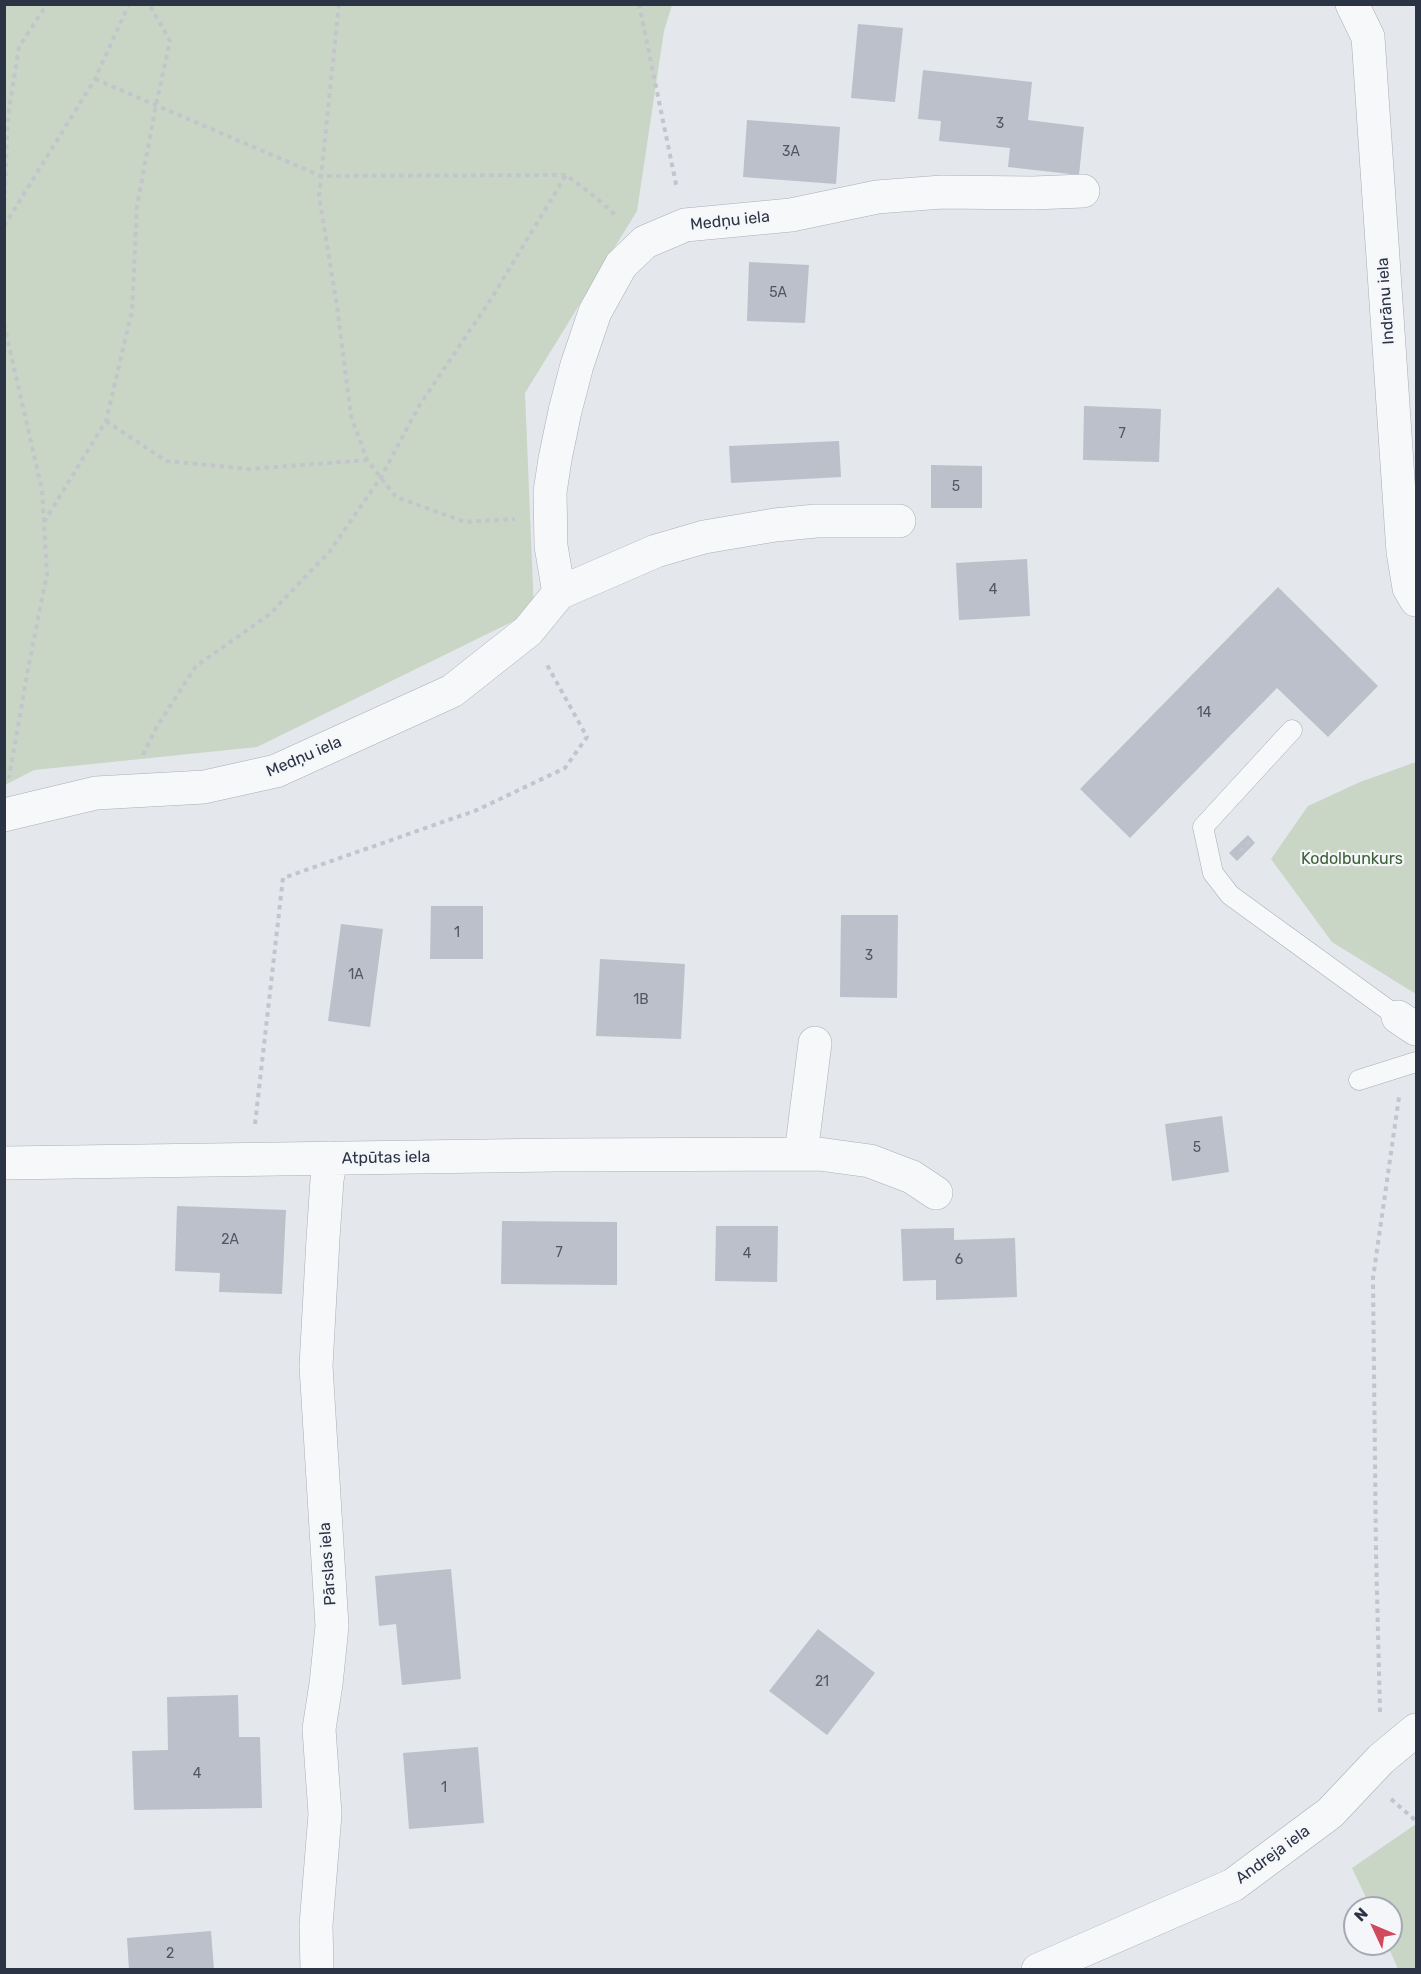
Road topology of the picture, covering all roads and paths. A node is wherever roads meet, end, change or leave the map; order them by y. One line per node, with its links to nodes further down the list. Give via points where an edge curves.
1 (47, 4): 12 (path, via 19,47 8,116)
2 (129, 4): 7 (path)
3 (149, 4): 8 (path, via 170,41)
4 (339, 4): 10 (path)
5 (639, 4): 13 (path)
6 (1352, 4): 24 (street, Indrānu iela, via 1368,37 1403,552 1409,588)
7 (95, 79): 8 (path); 14 (path)
8 (156, 105): 10 (path); 17 (path, via 137,206 132,312)
9 (566, 175): 10 (path); 15 (path); 19 (path, via 491,299 419,406)
10 (321, 176): 18 (path, via 319,196 351,416)
11 (1083, 191): 13 (street, Medņu iela, via 942,192 877,197 791,214)
12 (4, 212)
13 (685, 225): 15 (street, Medņu iela)
14 (4, 226)
15 (645, 242): 20 (street, Medņu iela, via 621,265 595,312 576,365 555,459)
16 (4, 324): 22 (path, via 42,490)
17 (106, 420): 18 (path, via 166,461 249,469); 22 (path)
18 (368, 460): 19 (path)
19 (381, 477): 20 (path, via 396,497 465,522); 28 (path, via 330,551 278,606 196,666 156,728)
20 (551, 517): 23 (street, Medņu iela, via 551,546)
21 (899, 521): 23 (street, Medņu iela, via 816,521 704,537 656,551)
22 (44, 522): 27 (path, via 47,574)
23 (559, 593): 25 (street, Medņu iela)
24 (1416, 600)
25 (528, 631): 28 (street, Medņu iela, via 452,691 276,771 204,788); 38 (path, via 588,737 565,768 477,810 283,878)
26 (1292, 730): 32 (lane, via 1203,827 1213,873 1230,896)
27 (8, 783)
28 (126, 792): 29 (street, Medņu iela, via 96,793)
29 (4, 815)
30 (1252, 839): 31 (path)
31 (1233, 857)
32 (1407, 1023)
33 (815, 1043): 36 (street)
34 (1410, 1064): 35 (lane); 42 (path, via 1373,1278)
35 (1359, 1080)
36 (801, 1154): 37 (street, Atpūtas iela); 40 (street, Atpūtas iela, via 870,1161 912,1177)
37 (331, 1158): 38 (street, Atpūtas iela); 43 (street, Pārslas iela, via 316,1366 332,1626 319,1729 325,1814 316,1925)
38 (251, 1160): 39 (street, Atpūtas iela)
39 (4, 1163)
40 (936, 1193)
41 (1416, 1730): 42 (street, Andreja iela)
42 (1381, 1759): 44 (street, Andreja iela, via 1330,1813 1233,1885)
43 (317, 1970)
44 (1038, 1970)

